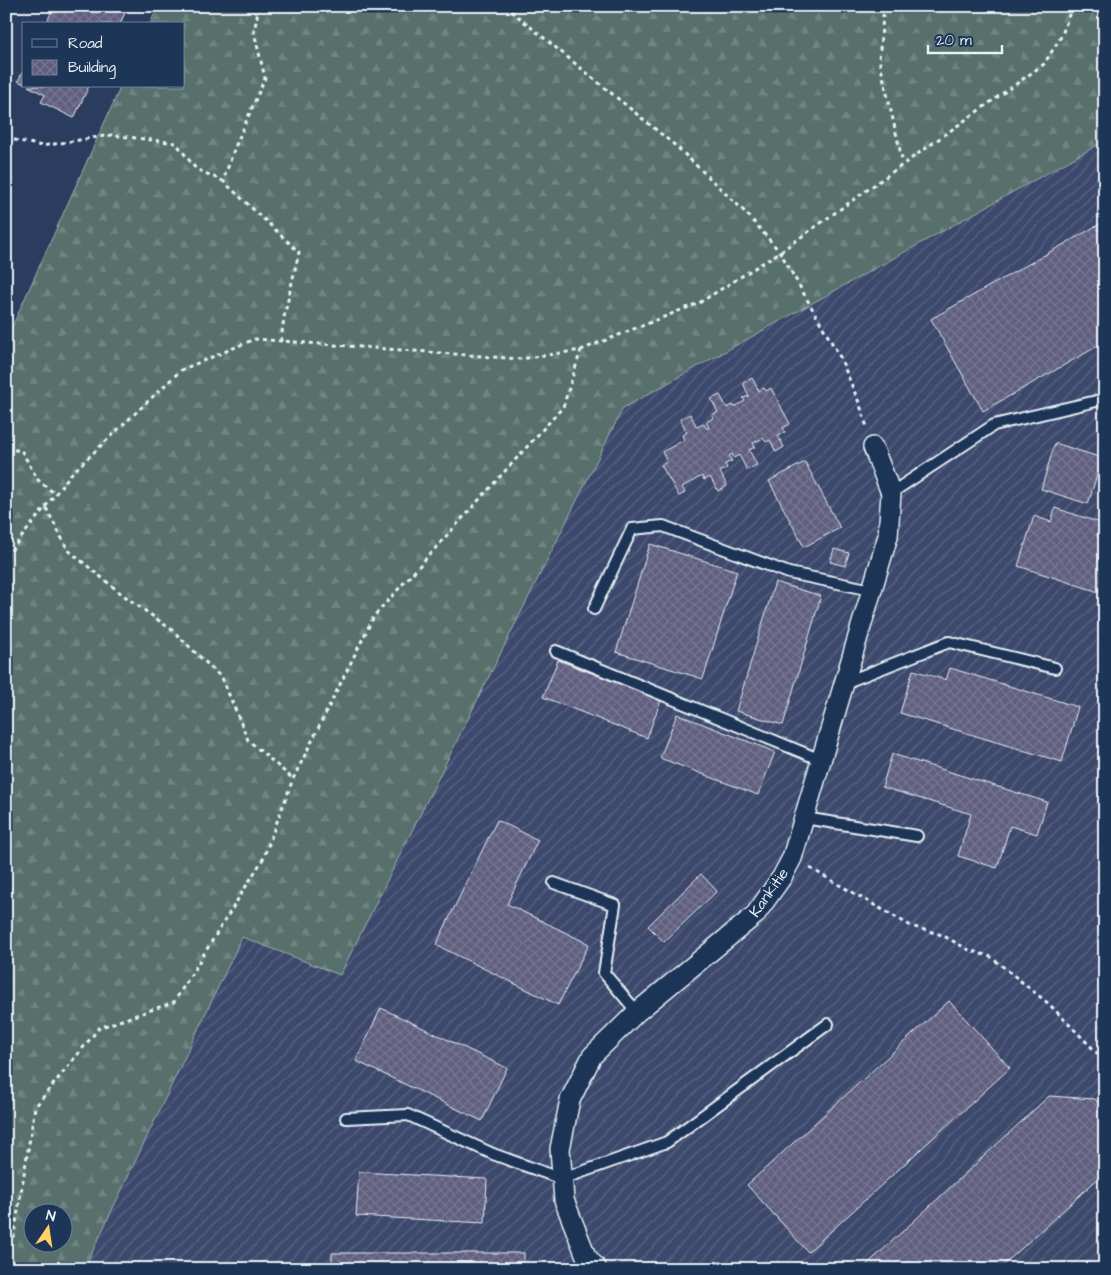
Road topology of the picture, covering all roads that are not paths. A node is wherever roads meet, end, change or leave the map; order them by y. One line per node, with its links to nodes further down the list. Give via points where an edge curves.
1 (1105, 400): 3 (lane, via 994,425)
2 (873, 447): 3 (street, Kankitie)
3 (891, 493): 4 (street, Kankitie, via 888,536)
4 (872, 590): 5 (lane, via 789,573 663,526 632,529); 8 (street, Kankitie)
5 (594, 609)
6 (556, 651): 9 (lane)
7 (1055, 668): 8 (lane, via 949,642)
8 (844, 683): 9 (street, Kankitie)
9 (821, 760): 10 (street, Kankitie)
10 (804, 818): 11 (lane); 13 (street, Kankitie, via 792,858 782,878 755,915)
11 (917, 836)
12 (554, 883): 13 (lane, via 615,905 604,973)
13 (637, 1012): 16 (street, Kankitie, via 592,1056 570,1100 560,1150)
14 (828, 1024): 16 (lane, via 667,1142)
15 (346, 1118): 16 (lane, via 408,1115 493,1154)
16 (562, 1179): 17 (street, Kankitie, via 564,1200 582,1247)
17 (597, 1269)

